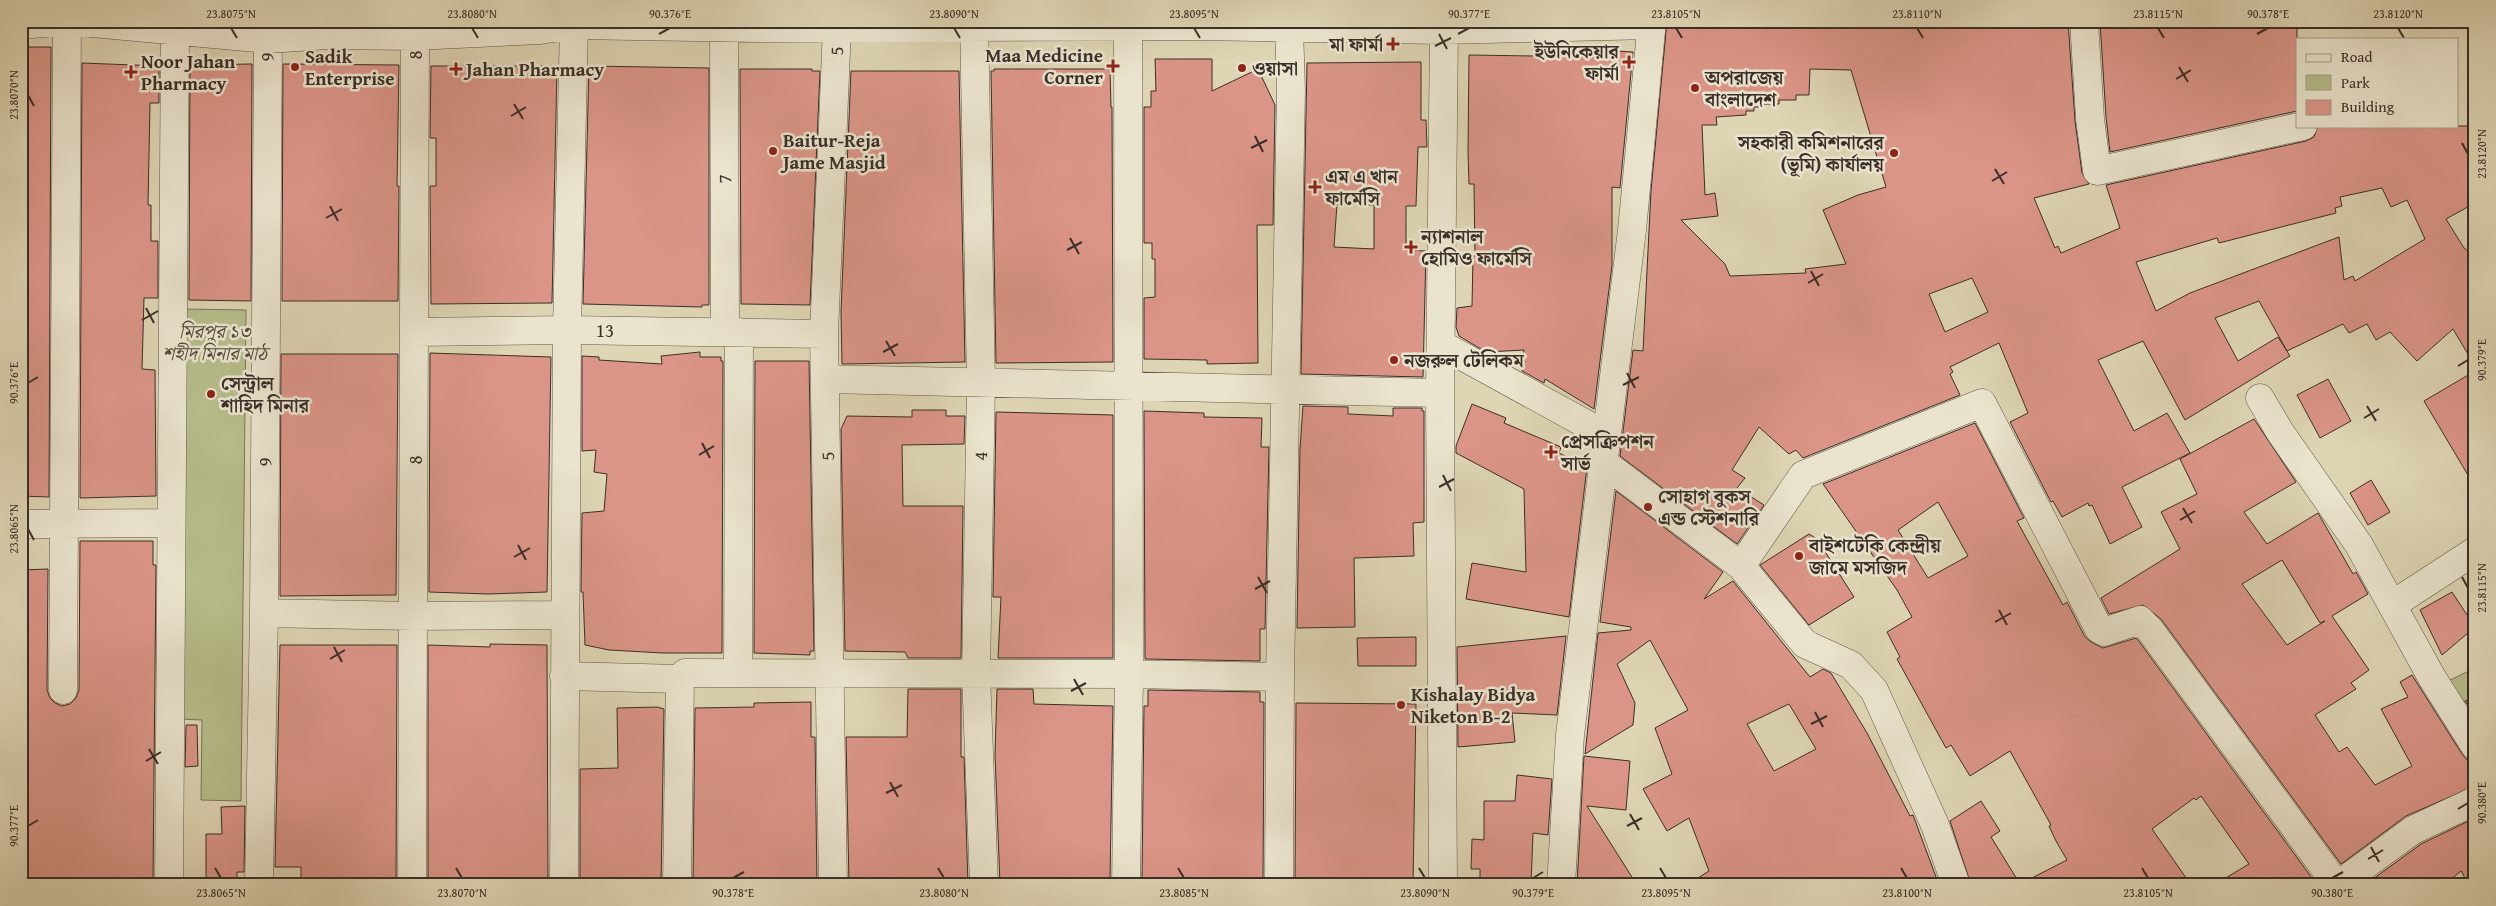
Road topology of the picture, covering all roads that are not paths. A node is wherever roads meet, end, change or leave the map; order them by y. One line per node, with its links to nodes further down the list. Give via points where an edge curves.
1 (67, 21): 3 (street); 7 (street); 36 (street)
2 (2084, 21): 20 (street, via 2096,171)
3 (121, 23): 16 (street)
4 (1652, 23): 17 (street); 32 (street, via 1632,230)
5 (974, 24): 11 (street); 15 (street); 27 (street, 4)
6 (1198, 24): 11 (street); 12 (street)
7 (21, 25)
8 (574, 25): 10 (street); 14 (street); 21 (street)
9 (756, 25): 14 (street); 15 (street)
10 (540, 26): 18 (street)
11 (1128, 26): 28 (street)
12 (1289, 27): 17 (street); 29 (street, via 1291,91)
13 (326, 28): 18 (street); 19 (street)
14 (724, 28): 22 (street, 7)
15 (836, 28): 24 (street, 5)
16 (175, 30): 19 (street); 34 (street)
17 (1444, 30): 25 (street)
18 (415, 36): 23 (street, 8)
19 (268, 38): 40 (street, 9)
20 (2296, 127)
21 (567, 330): 22 (street, 13); 23 (street, 13); 41 (street)
22 (732, 331): 24 (street, 13); 43 (street, 7)
23 (416, 332): 42 (street, 8)
24 (824, 334): 26 (street, 5)
25 (1442, 345): 30 (street); 32 (street)
26 (826, 380): 27 (street); 44 (street, 5)
27 (981, 383): 28 (street); 45 (street, 4)
28 (1129, 386): 29 (street); 46 (street)
29 (1285, 390): 30 (street); 48 (street)
30 (1440, 393): 62 (street)
31 (2260, 398): 39 (street, via 2359,545)
32 (1606, 435): 33 (street)
33 (1604, 463): 38 (street); 63 (street, via 1570,735)
34 (170, 523): 36 (street); 53 (street)
35 (21, 524): 36 (street)
36 (65, 525): 50 (street)
37 (2475, 551): 39 (street)
38 (1741, 566): 64 (street, via 1805,644 1851,665 1874,690 1935,825); 65 (street, via 1803,475 1982,403 2099,629 2104,632 2140,620 2150,630)
39 (2392, 605): 51 (street, via 2430,676)
40 (264, 613): 42 (street); 54 (street, 9)
41 (564, 615): 42 (street); 47 (street)
42 (413, 616): 55 (street, 8)
43 (738, 673): 44 (street); 49 (street, via 685,673)
44 (830, 674): 45 (street); 58 (street, 5)
45 (976, 674): 46 (street); 59 (street, 4)
46 (1129, 674): 48 (street); 60 (street)
47 (564, 676): 49 (street); 56 (street)
48 (1280, 677): 61 (street)
49 (680, 679): 57 (street)
50 (64, 690)
51 (2475, 746)
52 (2475, 801): 65 (street, via 2413,830)
53 (169, 885)
54 (258, 885)
55 (412, 885)
56 (564, 885)
57 (677, 885)
58 (833, 885)
59 (984, 885)
60 (1126, 885)
61 (1279, 885)
62 (1443, 885)
63 (1561, 885)
64 (1956, 885)
65 (2338, 885)

